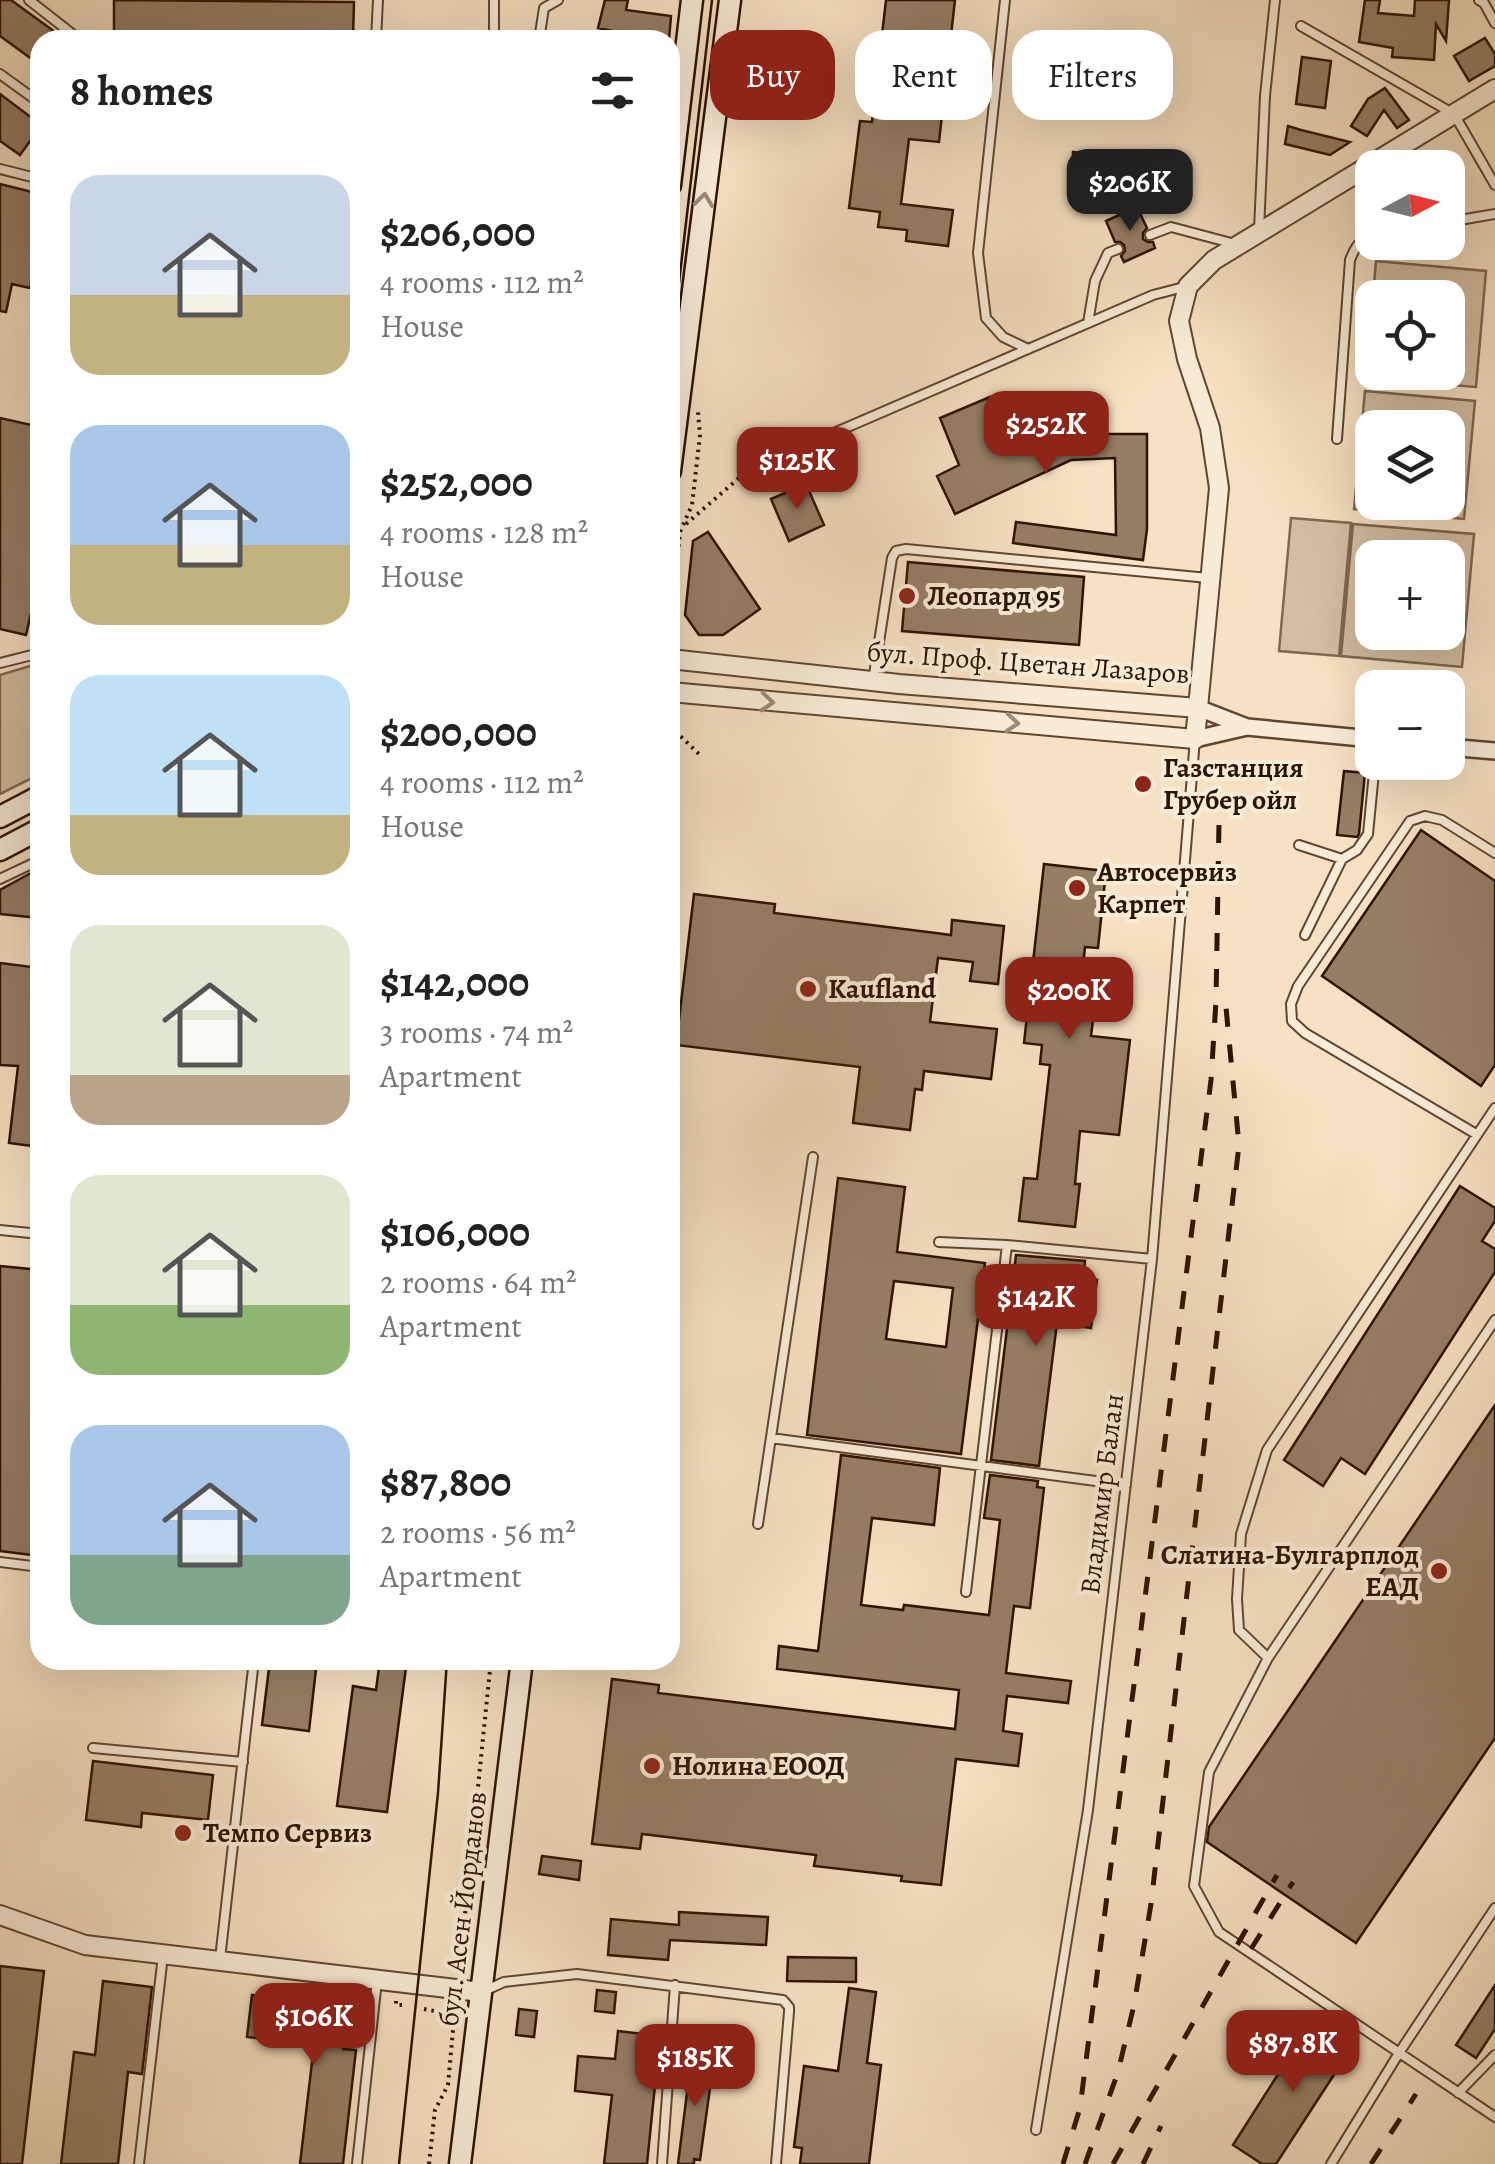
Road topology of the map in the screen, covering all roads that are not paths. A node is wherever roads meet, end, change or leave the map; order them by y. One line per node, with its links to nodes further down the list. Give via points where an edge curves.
1 (29, 0): 12 (lane)
2 (378, 0): 13 (lane)
3 (494, 0): 14 (lane)
4 (558, 0): 15 (lane, via 544,8)
5 (692, 0): 19 (main road)
6 (730, 0): 34 (main road, one-way to 6)
7 (1006, 0): 33 (lane, via 978,253 986,318 1003,337)
8 (1275, 0): 26 (lane)
9 (1479, 0): 10 (lane)
10 (1495, 23)
11 (1300, 26): 20 (lane)
12 (67, 30)
13 (376, 30)
14 (494, 30)
15 (541, 30)
16 (0, 74): 18 (lane)
17 (1495, 89): 20 (street)
18 (30, 96)
19 (680, 101)
20 (1454, 114): 23 (lane); 26 (street)
21 (0, 169): 22 (lane)
22 (30, 176)
23 (1495, 185)
24 (1495, 214): 25 (lane)
25 (1465, 219)
26 (1258, 234): 28 (street)
27 (1150, 236): 28 (lane, via 1171,227)
28 (1239, 246): 31 (street)
29 (1355, 247): 35 (lane)
30 (1118, 249): 32 (lane, via 1108,253 1094,281)
31 (1188, 286): 32 (lane); 37 (street, бул. Проф. Цветан Лазаров, via 1179,321 1210,428 1219,488)
32 (1088, 323): 33 (lane)
33 (1028, 349): 36 (lane)
34 (680, 392)
35 (1337, 440)
36 (746, 472)
37 (1212, 578): 41 (lane, via 896,551); 43 (street, бул. Проф. Цветан Лазаров)
38 (680, 655): 41 (street, бул. Проф. Цветан Лазаров)
39 (30, 656): 40 (lane)
40 (0, 664)
41 (873, 681): 43 (street, бул. Проф. Цветан Лазаров)
42 (680, 701): 46 (street, one-way to 46)
43 (1198, 708): 44 (street); 46 (street)
44 (1247, 727): 45 (street); 46 (street)
45 (1355, 737)
46 (1195, 740): 67 (lane, Владимир Балан)
47 (1465, 748): 48 (street)
48 (1495, 751)
49 (1373, 780): 56 (lane, via 1368,834)
50 (30, 802): 51 (main road)
51 (0, 818): 54 (lane)
52 (30, 834): 54 (main road)
53 (1299, 845): 56 (lane)
54 (6, 846)
55 (1495, 853): 61 (lane, via 1442,820 1410,821 1291,1004 1292,1020 1305,1033)
56 (1342, 858): 59 (lane)
57 (30, 865): 58 (lane)
58 (0, 879)
59 (1305, 935)
60 (1495, 1108): 61 (lane)
61 (1476, 1134): 76 (lane, via 1267,1450 1242,1534 1236,1599 1238,1630)
62 (814, 1157): 69 (lane)
63 (0, 1230): 64 (lane)
64 (30, 1233)
65 (938, 1242): 66 (lane)
66 (1007, 1245): 67 (lane); 70 (lane)
67 (1152, 1259): 71 (lane, Владимир Балан)
68 (1495, 1320): 76 (lane)
69 (771, 1438): 70 (lane); 72 (lane)
70 (981, 1465): 71 (lane); 75 (lane)
71 (1126, 1484): 92 (lane, Владимир Балан, via 1088,1810)
72 (758, 1524)
73 (0, 1562): 74 (lane)
74 (30, 1566)
75 (966, 1592)
76 (1268, 1658): 88 (lane, via 1209,1772 1194,1886 1219,1932)
77 (253, 1670): 80 (lane)
78 (521, 1670): 87 (main road, бул. Асен Йорданов)
79 (93, 1748): 80 (lane)
80 (243, 1762): 84 (lane)
81 (1495, 1908): 88 (lane)
82 (0, 1915): 83 (street, via 86,1945)
83 (163, 1956): 84 (street); 93 (lane)
84 (220, 1962): 85 (street)
85 (378, 1980): 87 (street); 94 (lane)
86 (674, 1986): 87 (lane, via 577,1974 504,1982); 96 (lane); 97 (lane, via 787,2003)
87 (480, 1992): 95 (main road, бул. Асен Йорданов)
88 (1399, 2053): 90 (lane); 98 (lane)
89 (1495, 2055): 90 (lane)
90 (1458, 2092): 91 (lane)
91 (1495, 2117)
92 (1036, 2130)
93 (140, 2164)
94 (356, 2164)
95 (460, 2164)
96 (662, 2164)
97 (776, 2164)
98 (1331, 2164)

